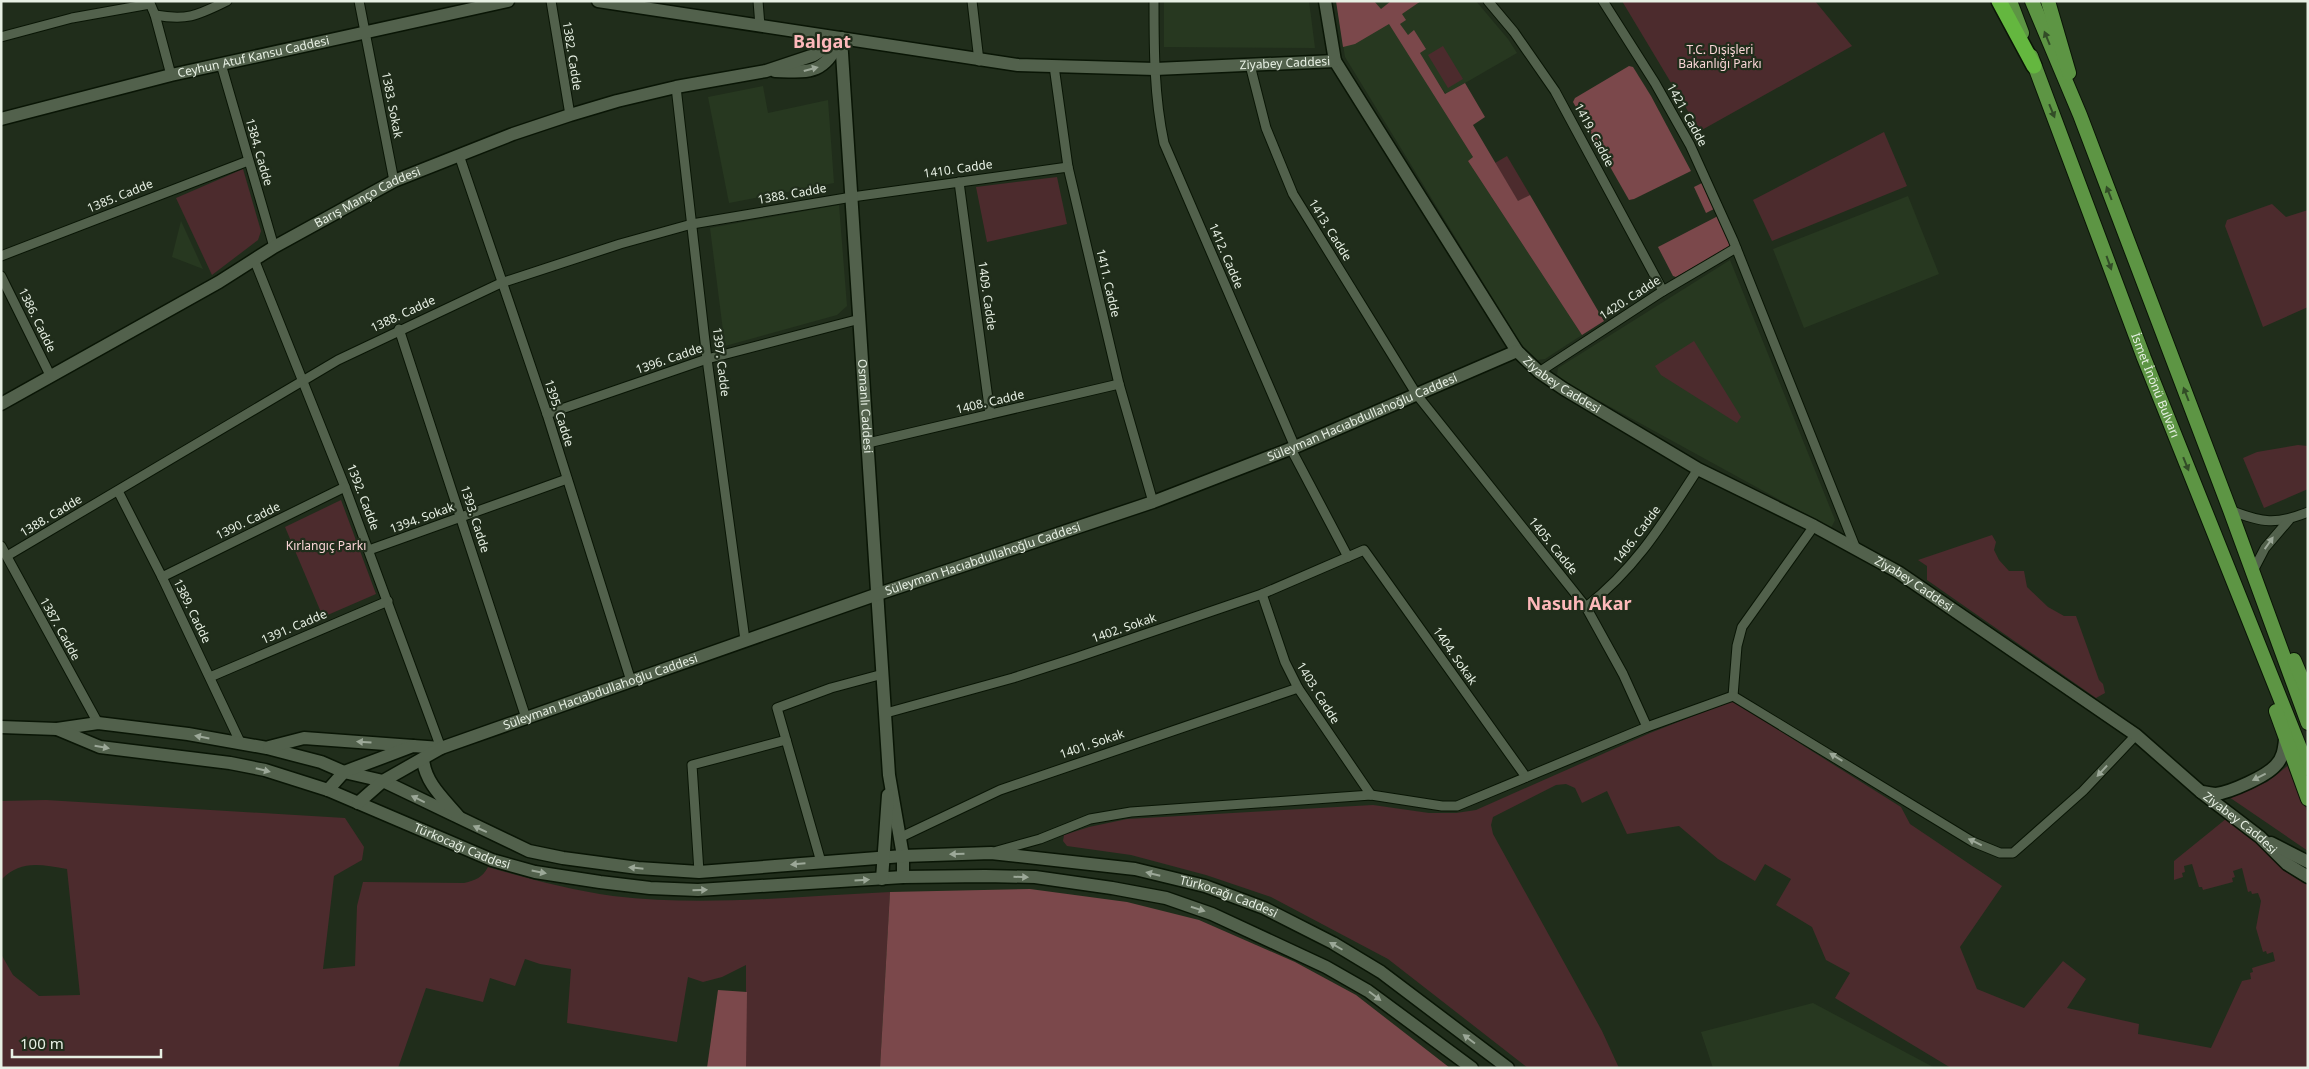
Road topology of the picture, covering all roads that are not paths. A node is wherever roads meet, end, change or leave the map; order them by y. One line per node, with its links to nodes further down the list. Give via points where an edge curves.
1 (227, 1): 17 (street, via 188,18)
2 (359, 1): 19 (street, 1383. Sokak)
3 (508, 1): 19 (main road, Ceyhun Atuf Kansu Caddesi)
4 (551, 1): 31 (street, 1382. Cadde)
5 (598, 1): 18 (main road)
6 (758, 1): 18 (street)
7 (972, 1): 22 (street)
8 (1154, 1): 28 (street, 1412. Cadde)
9 (1325, 1): 23 (main road)
10 (1488, 1): 47 (street, 1419. Cadde, via 1555,91)
11 (1603, 1): 42 (street, 1421. Cadde, via 1690,145)
12 (1999, 1): 27 (highway)
13 (2010, 1): 27 (main road, İsmet İnönü Bulvarı)
14 (2032, 1): 32 (main road, İsmet İnönü Bulvarı, one-way to 14)
15 (2048, 1): 32 (main road)
16 (150, 3): 17 (street); 20 (street, via 72,18)
17 (155, 15): 29 (street)
18 (760, 26): 21 (main road)
19 (366, 34): 24 (main road, Ceyhun Atuf Kansu Caddesi); 37 (street, 1383. Sokak)
20 (1, 37)
21 (841, 38): 22 (main road, Ziyabey Caddesi); 30 (main road, Barış Manço Caddesi, via 830,60 807,71 766,71); 39 (main road, Osmanlı Caddesi)
22 (979, 61): 26 (main road, Ziyabey Caddesi)
23 (1335, 61): 25 (main road, Ziyabey Caddesi); 50 (main road, Ziyabey Caddesi)
24 (221, 64): 29 (main road, Ceyhun Atuf Kansu Caddesi); 35 (street, 1384. Cadde)
25 (1250, 65): 28 (main road, Ziyabey Caddesi); 56 (street, 1413. Cadde, via 1266,128 1293,194)
26 (1054, 66): 28 (main road, Ziyabey Caddesi); 36 (street, 1411. Cadde)
27 (2034, 66): 82 (main road, İsmet İnönü Bulvarı, one-way to 82)
28 (1155, 70): 61 (street, 1412. Cadde, via 1164,143)
29 (170, 76): 33 (main road, Ceyhun Atuf Kansu Caddesi)
30 (676, 87): 31 (main road, Barış Manço Caddesi); 40 (street, 1397. Cadde)
31 (570, 115): 34 (main road, Barış Manço Caddesi)
32 (2080, 115): 67 (main road, İsmet İnönü Bulvarı, one-way to 32)
33 (1, 119)
34 (459, 155): 37 (main road, Barış Manço Caddesi); 46 (street, 1395. Cadde)
35 (248, 161): 41 (street, 1384. Cadde); 43 (street, 1385. Cadde)
36 (1068, 167): 38 (street, 1410. Cadde); 55 (street, 1411. Cadde)
37 (394, 181): 41 (main road, Barış Manço Caddesi)
38 (959, 182): 39 (street, 1410. Cadde); 59 (street, 1409. Cadde)
39 (852, 196): 40 (street, 1388. Cadde); 48 (main road, Osmanlı Caddesi)
40 (692, 224): 46 (street, 1388. Cadde); 51 (street, 1397. Cadde)
41 (274, 247): 44 (main road, Barış Manço Caddesi)
42 (1736, 248): 47 (street, 1420. Cadde); 75 (street, 1421. Cadde)
43 (1, 256)
44 (254, 259): 53 (main road, Barış Manço Caddesi, via 219,282); 54 (street, 1392. Cadde)
45 (1, 276): 53 (street, 1386. Cadde)
46 (501, 283): 49 (street, 1388. Cadde); 58 (street, 1395. Cadde)
47 (1663, 291): 52 (street, 1420. Cadde)
48 (860, 319): 51 (street, 1396. Cadde); 60 (main road, Osmanlı Caddesi)
49 (399, 329): 54 (street, 1388. Cadde); 69 (street, 1393. Cadde)
50 (1517, 351): 52 (main road, Ziyabey Caddesi); 56 (main road, Süleyman Hacıabdullahoğlu Caddesi)
51 (707, 359): 58 (street, 1396. Cadde); 85 (street, 1397. Cadde)
52 (1539, 372): 62 (main road, Ziyabey Caddesi)
53 (50, 375): 57 (main road, Barış Manço Caddesi)
54 (304, 380): 64 (street, 1392. Cadde); 65 (street, 1388. Cadde)
55 (1119, 384): 59 (street, 1408. Cadde); 66 (street, 1411. Cadde)
56 (1417, 395): 61 (main road, Süleyman Hacıabdullahoğlu Caddesi); 84 (street, 1405. Cadde)
57 (1, 404)
58 (547, 414): 63 (street, 1395. Cadde)
59 (990, 414): 60 (street, 1408. Cadde)
60 (868, 443): 80 (main road, Osmanlı Caddesi)
61 (1293, 448): 66 (main road, Süleyman Hacıabdullahoğlu Caddesi); 77 (street)
62 (1698, 469): 71 (main road, Ziyabey Caddesi); 84 (street, 1406. Cadde, via 1635,562)
63 (567, 479): 69 (street, 1394. Sokak); 88 (street, 1395. Cadde)
64 (345, 487): 73 (street, 1392. Cadde); 79 (street, 1390. Cadde)
65 (118, 491): 76 (street, 1388. Cadde); 79 (street, 1389. Cadde)
66 (1153, 502): 80 (main road, Süleyman Hacıabdullahoğlu Caddesi)
67 (2230, 510): 70 (street, via 2268,522); 78 (main road, İsmet İnönü Bulvarı)
68 (2308, 512): 70 (street)
69 (462, 517): 73 (street, 1394. Sokak); 93 (street, 1393. Cadde)
70 (2290, 520): 78 (street, one-way to 70, via 2265,548)
71 (1814, 526): 75 (main road, Ziyabey Caddesi); 91 (street, via 1742,627 1737,646)
72 (1, 546): 76 (street, 1387. Cadde)
73 (369, 550): 83 (street, 1392. Cadde)
74 (1364, 550): 77 (street, 1402. Sokak); 110 (street, 1404. Sokak)
75 (1856, 550): 99 (main road, Ziyabey Caddesi, via 1898,572)
76 (7, 556): 95 (street, 1387. Cadde)
77 (1348, 557): 81 (street, 1402. Sokak)
78 (2254, 573): 90 (main road); 94 (main road, İsmet İnönü Bulvarı)
79 (162, 577): 87 (street, 1389. Cadde)
80 (878, 594): 85 (main road, Süleyman Hacıabdullahoğlu Caddesi); 86 (main road, Osmanlı Caddesi)
81 (1262, 594): 89 (street, 1403. Cadde, via 1285,662); 92 (street, 1402. Sokak, via 1013,678)
82 (2239, 596): 101 (main road); 107 (main road, İsmet İnönü Bulvarı)
83 (388, 601): 87 (street, 1391. Cadde); 105 (street, 1392. Cadde)
84 (1586, 607): 97 (street, 1405. Cadde, via 1623,674)
85 (745, 640): 88 (main road, Süleyman Hacıabdullahoğlu Caddesi)
86 (883, 674): 92 (main road, Osmanlı Caddesi); 100 (street, via 831,688 777,708)
87 (210, 677): 102 (street, 1389. Cadde)
88 (631, 681): 93 (main road, Süleyman Hacıabdullahoğlu Caddesi)
89 (1298, 688): 114 (street, 1403. Cadde); 120 (street, 1401. Sokak, via 1008,787)
90 (2308, 693)
91 (1733, 696): 97 (street); 99 (street, one-way to 91, via 2083,791 2025,844 2013,853 2000,853 1973,842)
92 (886, 713): 109 (main road, Osmanlı Caddesi)
93 (526, 718): 105 (main road, Süleyman Hacıabdullahoğlu Caddesi)
94 (2308, 722)
95 (98, 723): 98 (main road, Türkocağı Caddesi); 102 (main road, Türkocağı Caddesi, one-way to 95)
96 (1, 727): 98 (main road, Türkocağı Caddesi)
97 (1647, 727): 110 (street)
98 (57, 729): 112 (main road, Türkocağı Caddesi, one-way to 112, via 100,747 230,763 265,770)
99 (2136, 735): 113 (main road, Ziyabey Caddesi)
100 (786, 740): 125 (street); 127 (street, via 692,765)
101 (2285, 740): 113 (main road, one-way to 113, via 2283,755 2265,774 2216,794); 115 (main road)
102 (242, 744): 104 (main road, Türkocağı Caddesi)
103 (413, 746): 104 (main road, one-way to 104, via 304,738); 105 (main road, Süleyman Hacıabdullahoğlu Caddesi); 108 (main road, Süleyman Hacıabdullahoğlu Caddesi)
104 (267, 748): 108 (main road, Türkocağı Caddesi, via 322,762)
105 (441, 748): 106 (main road, Süleyman Hacıabdullahoğlu Caddesi)
106 (423, 759): 111 (main road, Süleyman Hacıabdullahoğlu Caddesi); 117 (main road, via 429,781)
107 (2308, 768)
108 (344, 772): 111 (main road, Türkocağı Caddesi); 112 (main road)
109 (890, 775): 120 (main road, Osmanlı Caddesi); 123 (main road, Osmanlı Caddesi)
110 (1526, 777): 114 (street, via 1458,806)
111 (382, 781): 116 (main road, Süleyman Hacıabdullahoğlu Caddesi); 117 (main road, Türkocağı Caddesi, one-way to 111)
112 (328, 790): 116 (main road, Türkocağı Caddesi)
113 (2201, 792): 118 (main road, Ziyabey Caddesi)
114 (1371, 796): 121 (street, via 1131,812 1090,819 1040,839)
115 (2308, 799)
116 (358, 803): 124 (main road, Türkocağı Caddesi)
117 (462, 821): 119 (main road, Türkocağı Caddesi, one-way to 117)
118 (2260, 837): 126 (main road); 129 (main road, Ziyabey Caddesi, via 2287,864)
119 (500, 838): 124 (main road); 127 (main road, Türkocağı Caddesi, one-way to 119, via 563,858 529,851)
120 (899, 838): 122 (main road, Osmanlı Caddesi)
121 (991, 853): 122 (main road, Türkocağı Caddesi, one-way to 122); 132 (main road, Türkocağı Caddesi, one-way to 121, via 1381,972 1264,908 1205,886 1135,870)
122 (903, 856): 123 (main road, Türkocağı Caddesi); 128 (main road, Osmanlı Caddesi)
123 (882, 858): 125 (main road, Türkocağı Caddesi); 130 (main road, Osmanlı Caddesi)
124 (492, 860): 130 (main road, Türkocağı Caddesi, one-way to 130, via 535,872 650,888 698,890)
125 (821, 862): 127 (main road, Türkocağı Caddesi, one-way to 127)
126 (2308, 862)
127 (699, 872)
128 (903, 877): 130 (main road, Türkocağı Caddesi); 131 (main road, Türkocağı Caddesi, one-way to 131, via 1035,878 1166,898 1257,933 1326,967 1368,991)
129 (2308, 877)
130 (882, 878)
131 (1472, 1068)
132 (1508, 1068)

